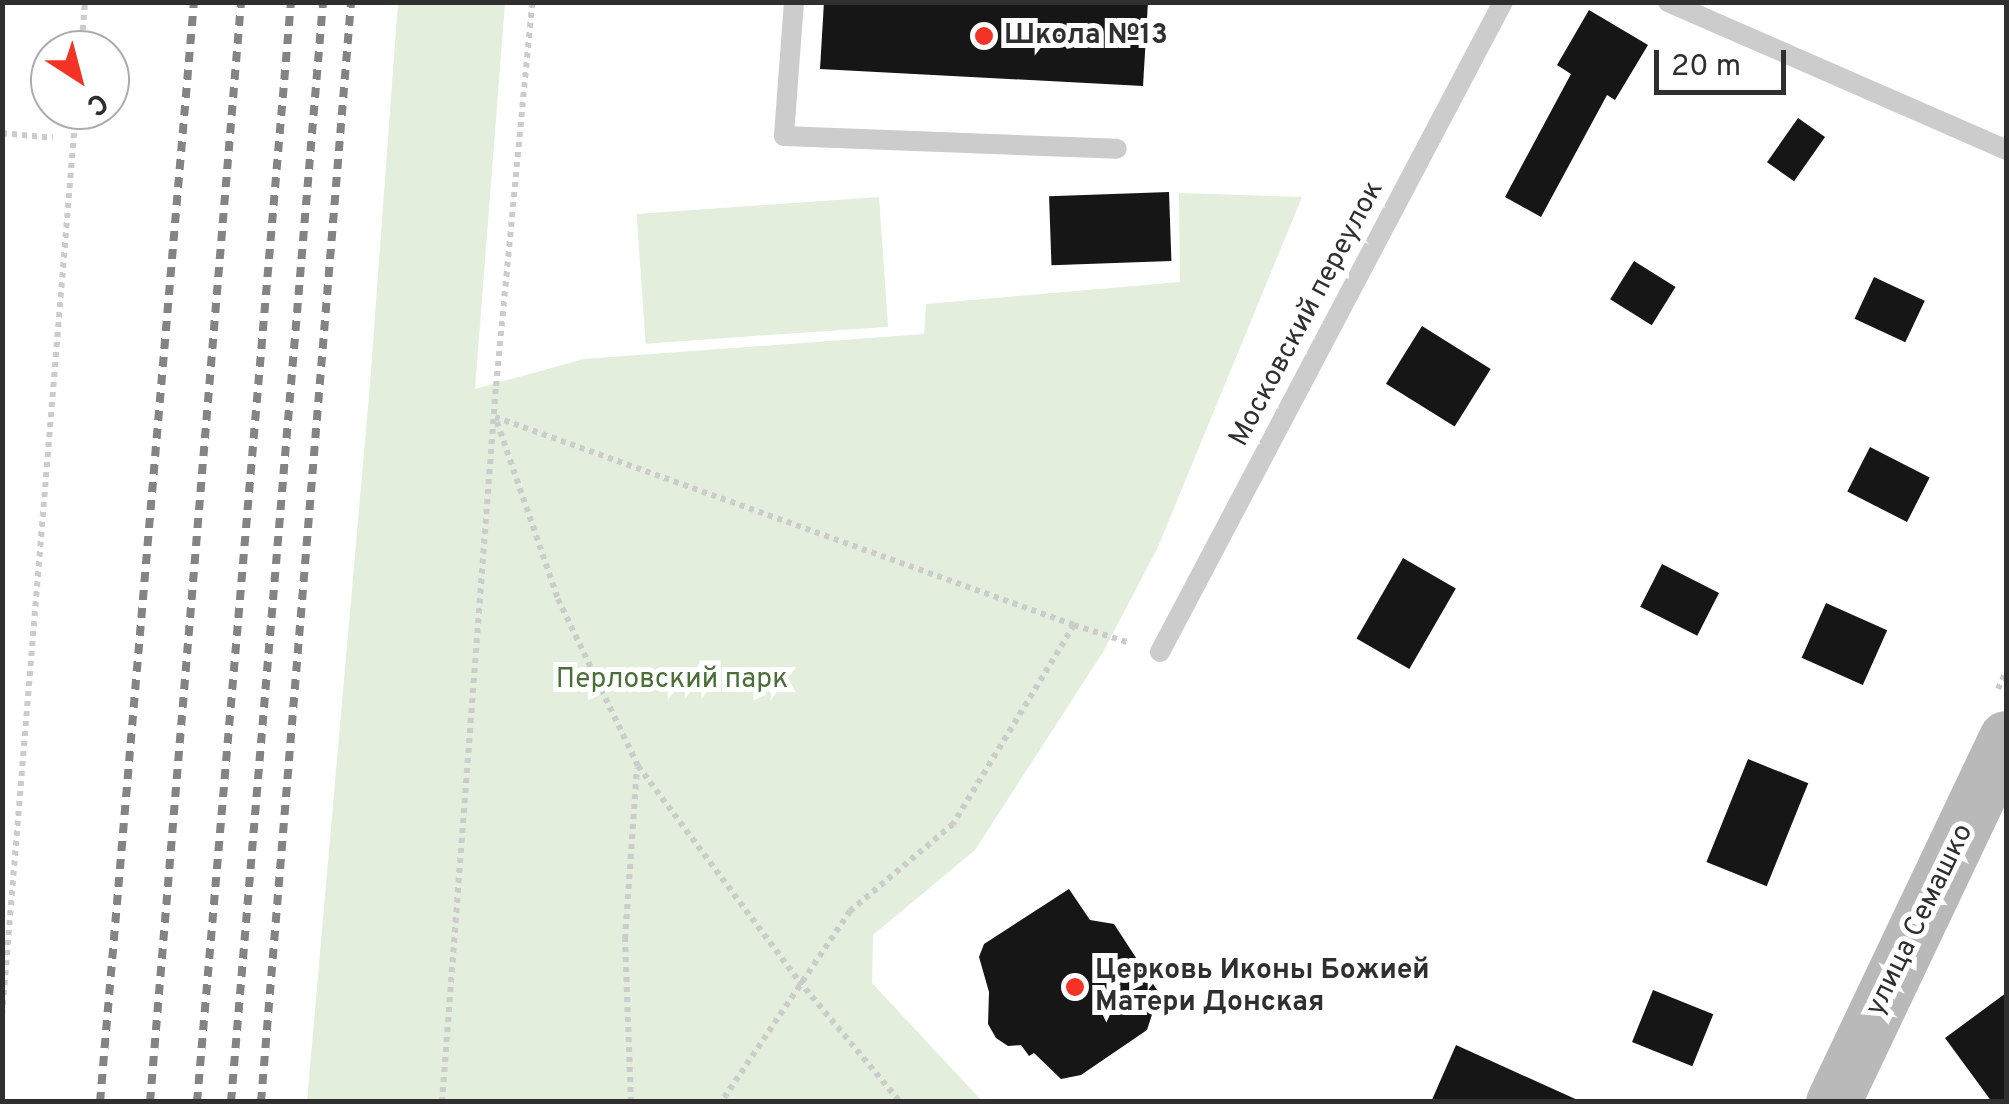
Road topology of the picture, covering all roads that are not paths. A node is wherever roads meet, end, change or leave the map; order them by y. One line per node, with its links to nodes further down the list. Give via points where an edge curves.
1 (794, 2): 4 (lane, via 784,136)
2 (1503, 2): 6 (lane, Московский переулок)
3 (1668, 2): 5 (lane)
4 (1117, 149)
5 (2006, 150)
6 (1160, 652)
7 (2000, 766): 8 (main road, улица Семашко)
8 (1833, 1102)

